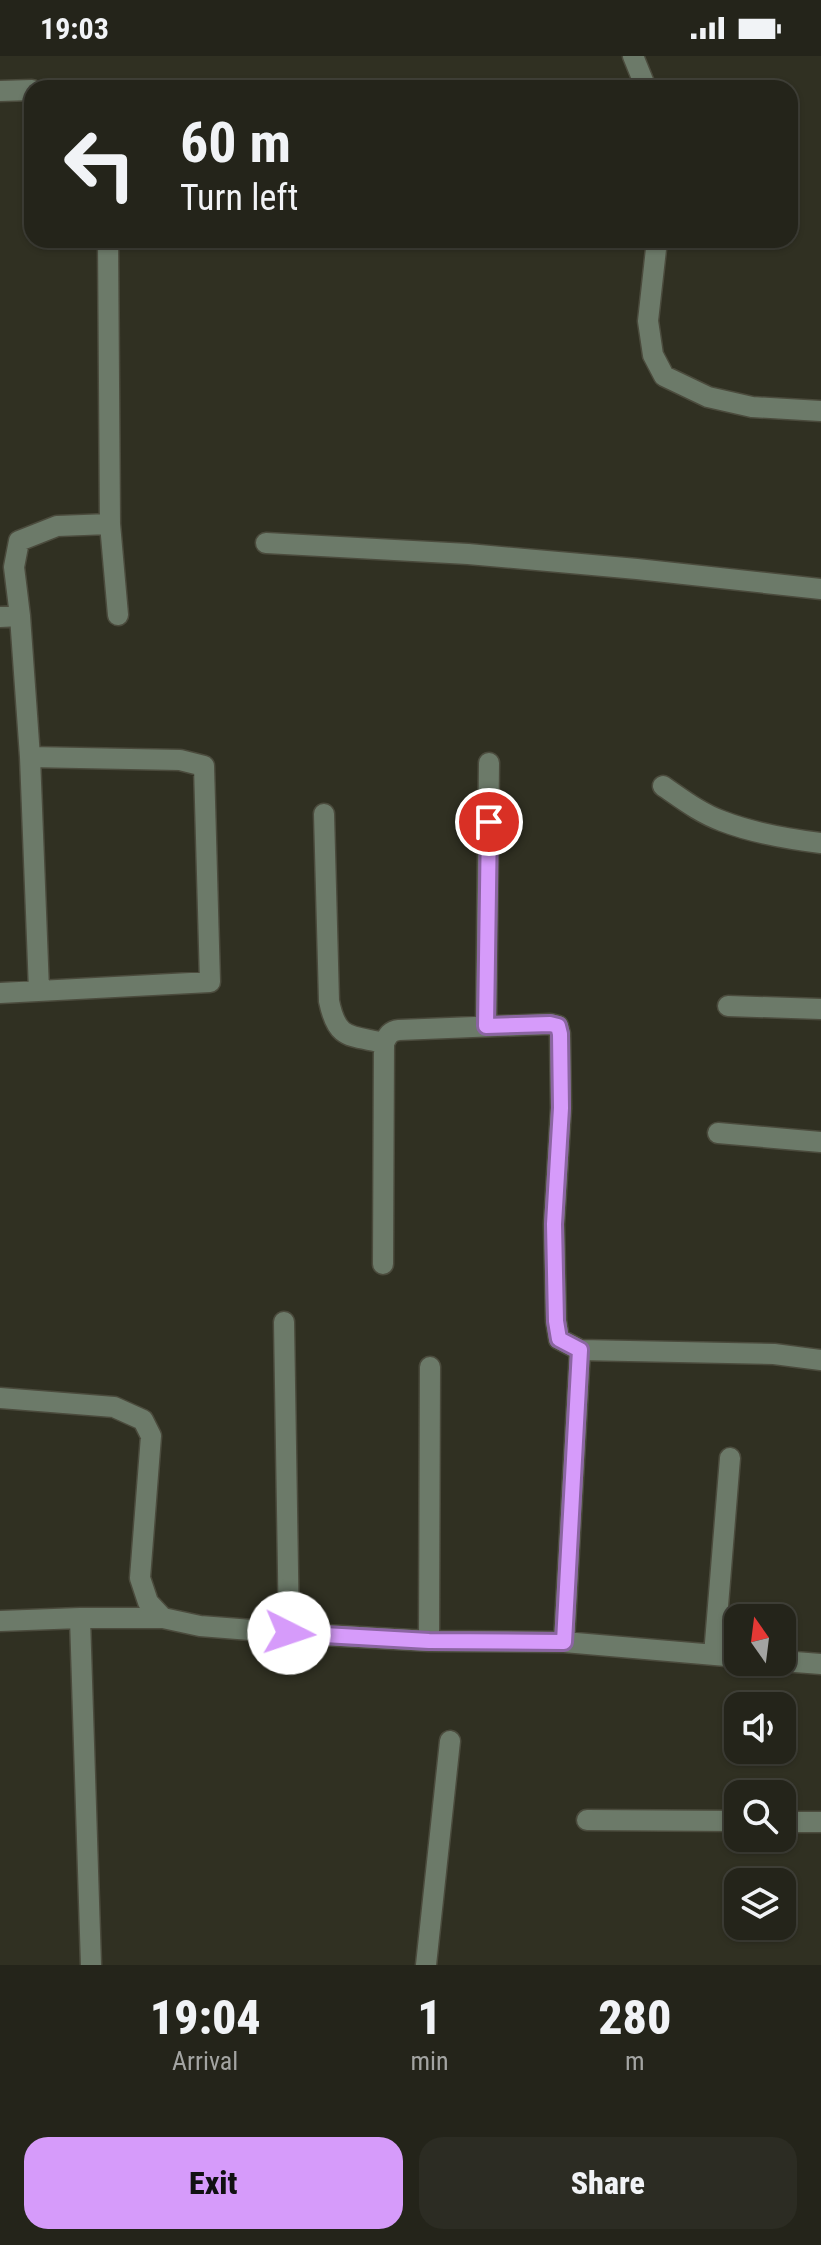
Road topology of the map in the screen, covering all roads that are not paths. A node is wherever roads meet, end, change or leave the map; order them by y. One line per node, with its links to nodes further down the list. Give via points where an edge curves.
1 (633, 56): 2 (street)
2 (643, 80)
3 (24, 90): 4 (street)
4 (0, 91)
5 (108, 248): 8 (street)
6 (656, 248): 7 (street, via 648,321 653,355 664,376 737,404)
7 (821, 411)
8 (110, 524): 11 (street); 12 (street, via 57,526 19,541)
9 (266, 543): 10 (street, via 468,554)
10 (821, 589)
11 (118, 615)
12 (10, 616): 13 (street)
13 (30, 757): 18 (street); 18 (street, via 180,760 204,766 210,982)
14 (489, 763): 22 (street)
15 (663, 786): 17 (street, via 722,821)
16 (324, 814): 23 (street, via 332,1018 351,1036)
17 (821, 843)
18 (39, 990): 19 (street)
19 (0, 993)
20 (728, 1006): 21 (street)
21 (821, 1009)
22 (486, 1026): 23 (street, via 393,1031); 28 (street, via 558,1026 556,1321 559,1339)
23 (384, 1043): 26 (street)
24 (718, 1133): 25 (street)
25 (821, 1142)
26 (383, 1264)
27 (284, 1322): 36 (street)
28 (580, 1350): 29 (street, via 774,1354); 38 (street)
29 (821, 1360)
30 (430, 1367): 37 (street)
31 (0, 1398): 34 (street, via 114,1407 143,1420 151,1436 140,1578 148,1602)
32 (730, 1458): 39 (street)
33 (80, 1618): 34 (street); 35 (street); 48 (street)
34 (163, 1618): 36 (street)
35 (0, 1621)
36 (289, 1633): 37 (street)
37 (429, 1641): 38 (street)
38 (564, 1642): 39 (street)
39 (714, 1655): 40 (street)
40 (724, 1656)
41 (796, 1662): 42 (street)
42 (821, 1664)
43 (450, 1741): 49 (street)
44 (587, 1820): 45 (street)
45 (724, 1821)
46 (796, 1822): 47 (street)
47 (821, 1822)
48 (91, 1965)
49 (426, 1965)

